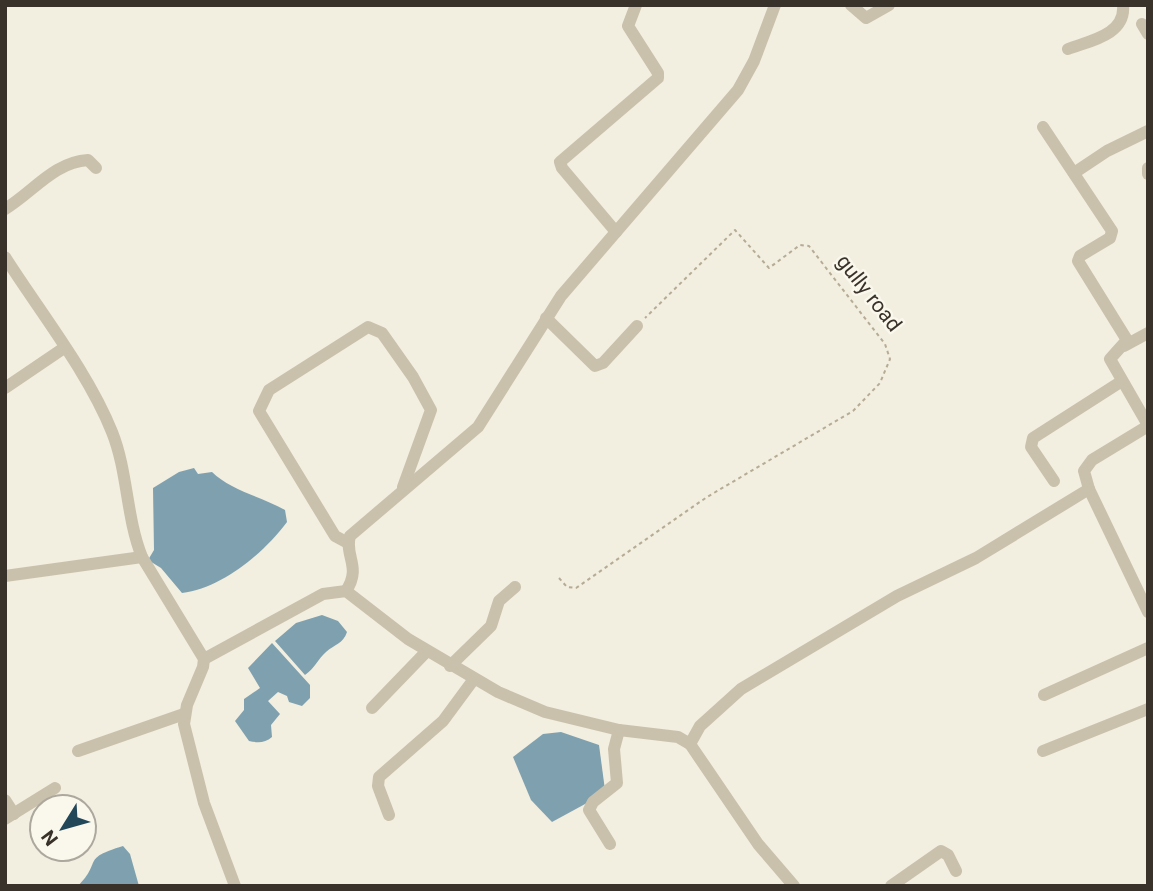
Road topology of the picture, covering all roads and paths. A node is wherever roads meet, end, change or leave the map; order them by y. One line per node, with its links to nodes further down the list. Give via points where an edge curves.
1 (636, 5): 14 (street, via 628,26 658,78 560,162)
2 (775, 5): 14 (street, via 738,90)
3 (851, 5): 4 (street, via 866,18)
4 (889, 5)
5 (1123, 5): 6 (street, via 1123,17 1115,28)
6 (1068, 49)
7 (1043, 127): 11 (street)
8 (1148, 131): 11 (street, via 1107,150)
9 (96, 168): 13 (street, via 88,160 70,163)
10 (1148, 168): 12 (street)
11 (1074, 173): 19 (street, via 1112,231 1110,238 1078,261 1125,336)
12 (1148, 174)
13 (5, 209)
14 (615, 232): 16 (street)
15 (5, 257): 20 (street)
16 (546, 318): 17 (street, via 596,366); 25 (street, via 478,426)
17 (637, 326): 30 (path, gully road, via 735,230 769,268 800,245 809,246 886,344 890,359 880,383 853,411 707,497 576,588 567,587)
18 (1148, 333): 19 (street)
19 (1124, 346): 21 (street, via 1110,356)
20 (64, 348): 22 (street); 28 (street, via 112,432)
21 (1122, 381): 23 (street); 24 (street, via 1033,438 1031,447)
22 (5, 388)
23 (1148, 426): 26 (street, via 1088,463 1084,471)
24 (1054, 481)
25 (402, 489): 27 (street, via 355,530); 27 (street, via 431,410 382,333 368,327 269,390 260,405 261,416 335,536)
26 (1088, 489): 33 (street); 44 (street, via 976,558 848,623 741,689 699,726)
27 (348, 543): 32 (street, via 354,575)
28 (142, 557): 29 (street); 36 (street)
29 (5, 576)
30 (559, 578)
31 (515, 587): 37 (street, via 499,601 491,626)
32 (346, 591): 35 (street); 36 (street, via 323,594)
33 (1148, 612)
34 (1148, 648): 39 (street)
35 (427, 651): 37 (street); 40 (street)
36 (204, 659): 42 (street)
37 (450, 666): 38 (street)
38 (474, 679): 43 (street, via 545,712); 49 (street, via 443,721 379,777)
39 (1044, 695)
40 (372, 708)
41 (1148, 709): 46 (street)
42 (184, 714): 45 (street); 54 (street, via 204,803)
43 (619, 730): 44 (street, via 678,737); 51 (street, via 614,749 617,783 589,810)
44 (690, 744): 53 (street)
45 (78, 751)
46 (1043, 751)
47 (55, 788): 50 (street)
48 (5, 800): 50 (street)
49 (390, 815)
50 (10, 816)
51 (610, 844)
52 (956, 871): 55 (street, via 941,851)
53 (786, 884)
54 (235, 886)
55 (891, 886)

